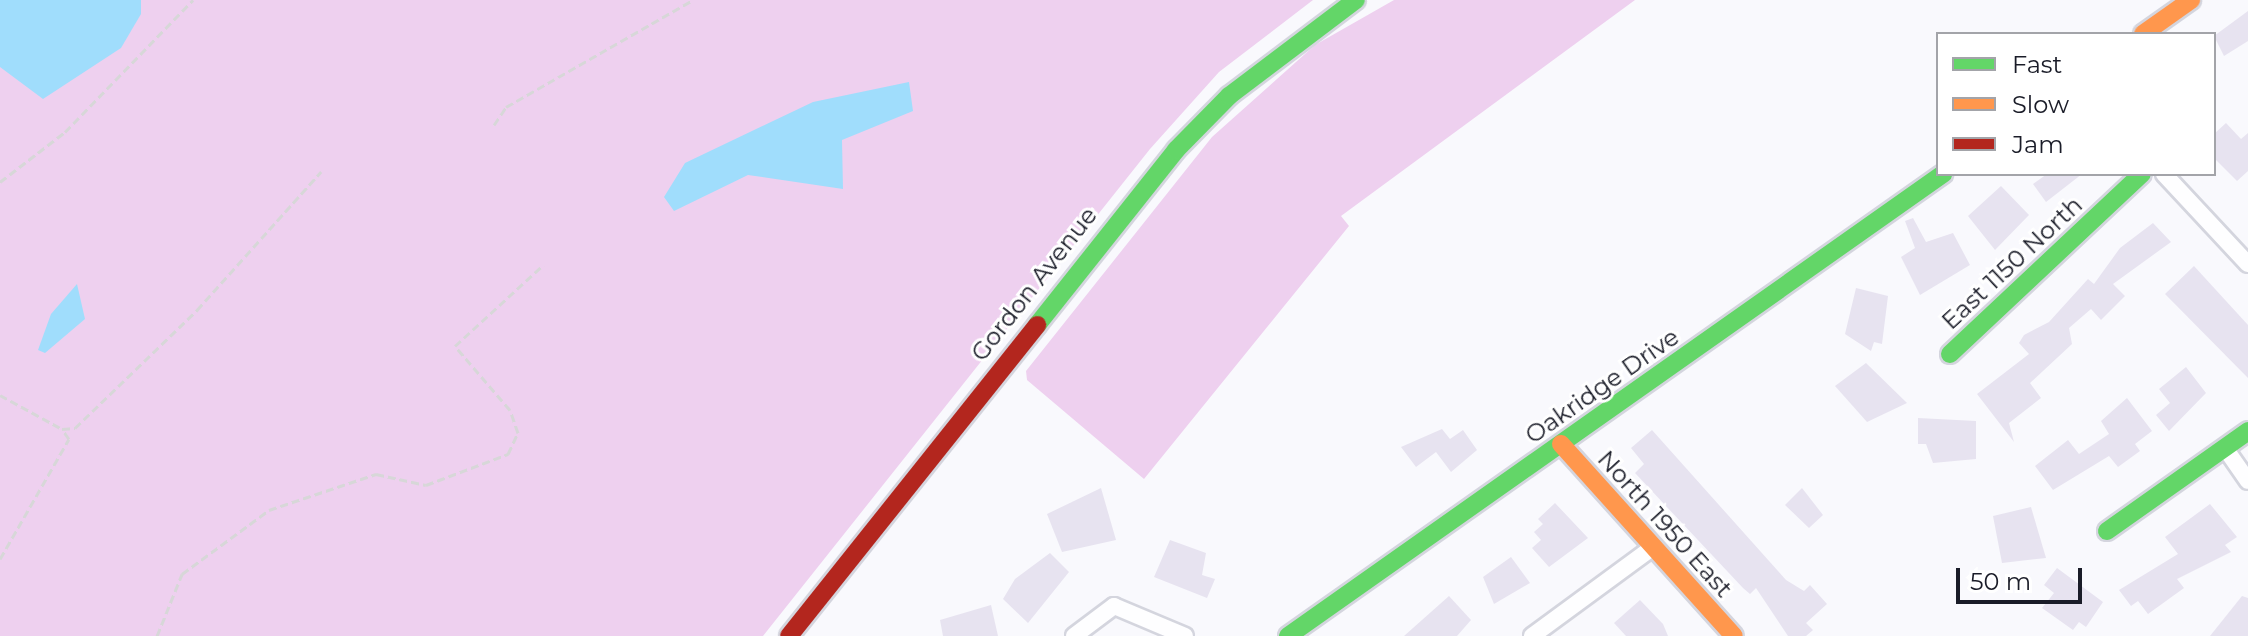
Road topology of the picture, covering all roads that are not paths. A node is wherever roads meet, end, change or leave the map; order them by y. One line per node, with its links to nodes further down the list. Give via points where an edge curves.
1 (1356, 0): 15 (street, Gordon Avenue, via 1229,96 1176,150)
2 (2191, 0): 3 (street)
3 (2146, 32)
4 (1940, 176): 10 (street, Oakridge Drive)
5 (2140, 176): 8 (street, East 1150 North)
6 (2166, 176): 7 (street)
7 (2248, 264)
8 (1950, 354)
9 (2248, 431): 11 (street)
10 (1561, 444): 14 (street, North 1950 East); 18 (street, Oakridge Drive)
11 (2225, 448): 12 (street); 13 (street)
12 (2248, 481)
13 (2107, 531)
14 (1653, 547): 19 (street); 20 (street, North 1950 East)
15 (789, 636)
16 (1074, 636): 17 (street, via 1114,606)
17 (1185, 636)
18 (1288, 636)
19 (1532, 636)
20 (1734, 636)

